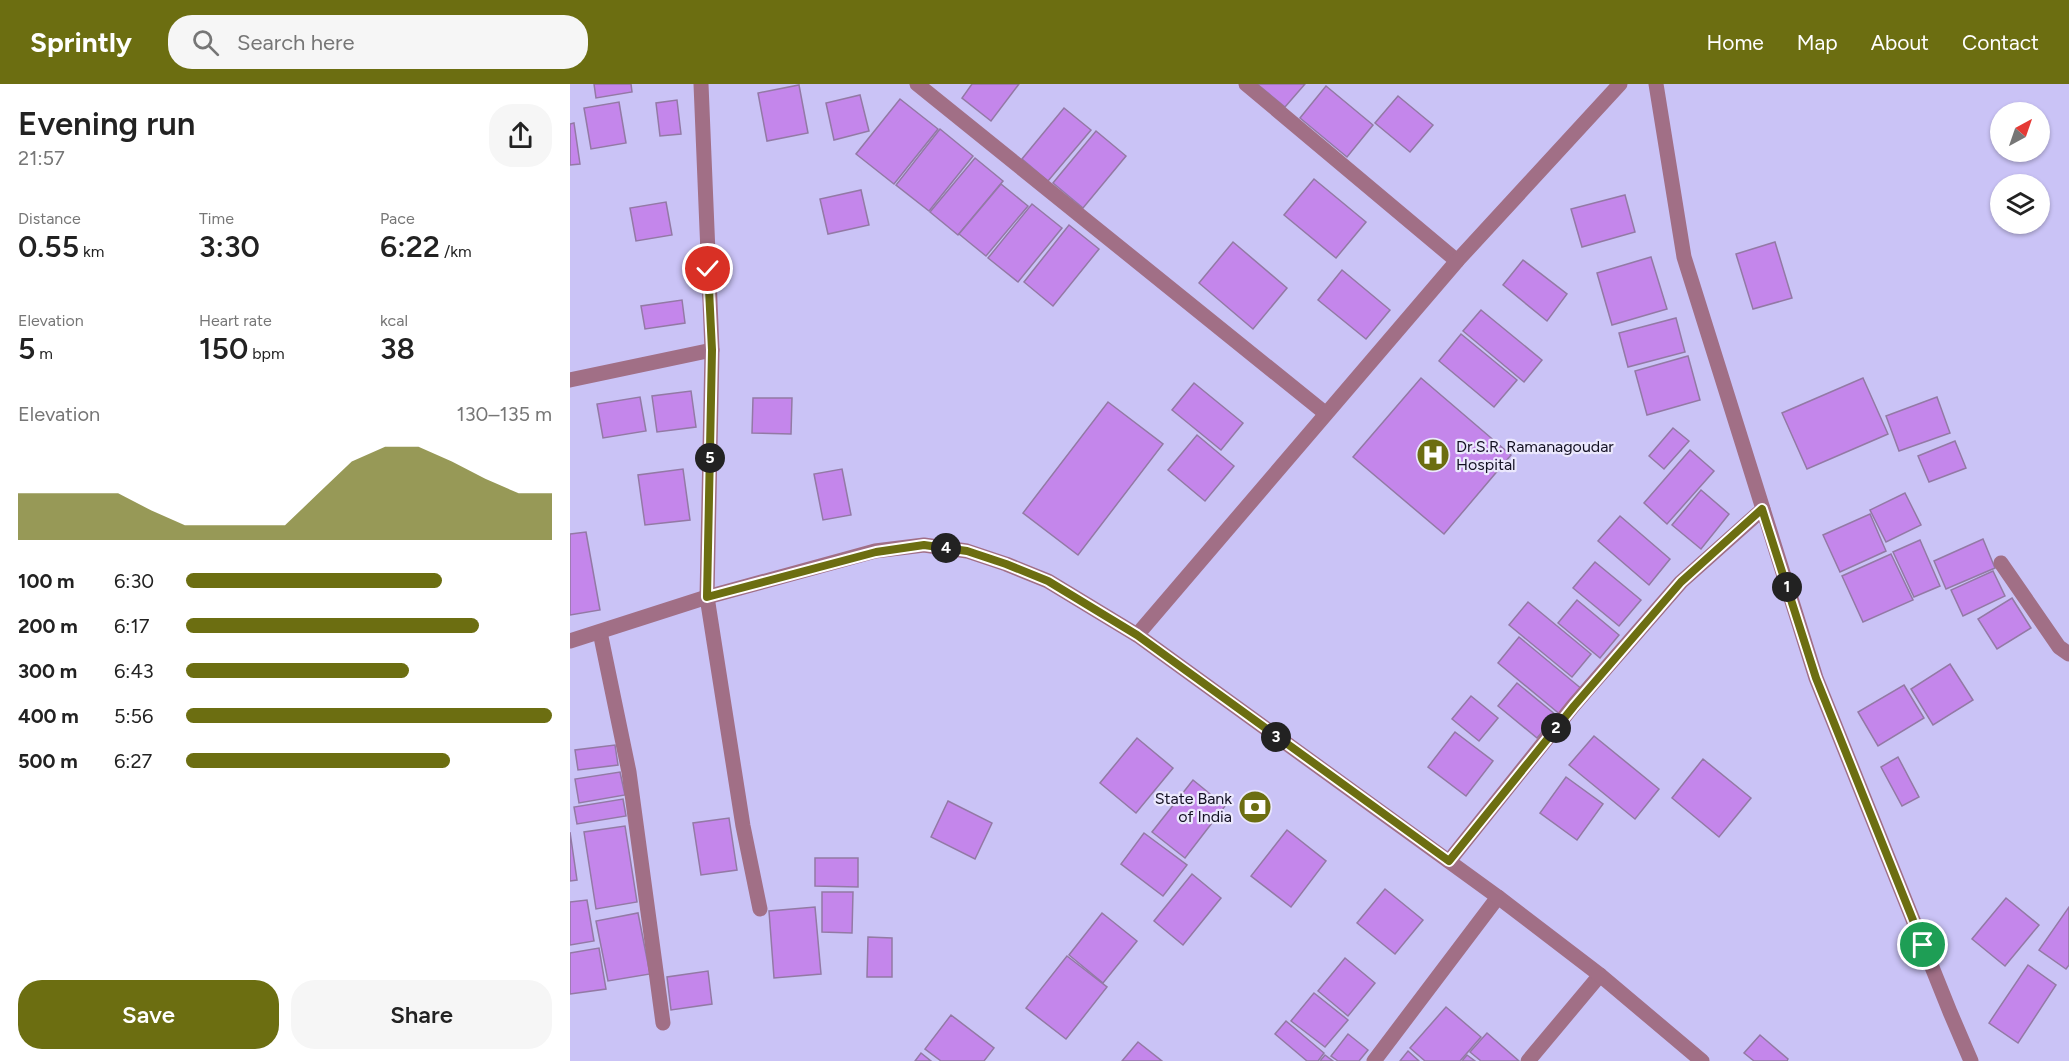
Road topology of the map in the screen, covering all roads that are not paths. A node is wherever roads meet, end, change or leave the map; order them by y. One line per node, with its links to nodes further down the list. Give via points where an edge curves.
1 (701, 84): 7 (street)
2 (917, 84): 9 (street)
3 (1246, 84): 6 (street)
4 (1620, 84): 6 (street)
5 (1656, 84): 10 (street, via 1684,257)
6 (1456, 261): 9 (street)
7 (712, 350): 8 (street); 12 (street)
8 (570, 380)
9 (1325, 413): 14 (street)
10 (1762, 509): 17 (street, via 1681,582); 25 (street, via 1816,678)
11 (2001, 562): 16 (street, via 2060,647)
12 (707, 597): 13 (street); 14 (street, via 876,552 924,545 967,551 1048,581); 19 (street)
13 (600, 632): 15 (street); 21 (street, via 629,772)
14 (1137, 635): 17 (street)
15 (570, 641)
16 (2069, 654)
17 (1449, 861): 18 (street)
18 (1498, 897): 20 (street); 22 (street)
19 (760, 909)
20 (1600, 975): 23 (street); 24 (street)
21 (663, 1023)
22 (1374, 1061)
23 (1528, 1061)
24 (1702, 1061)
25 (1971, 1061)

